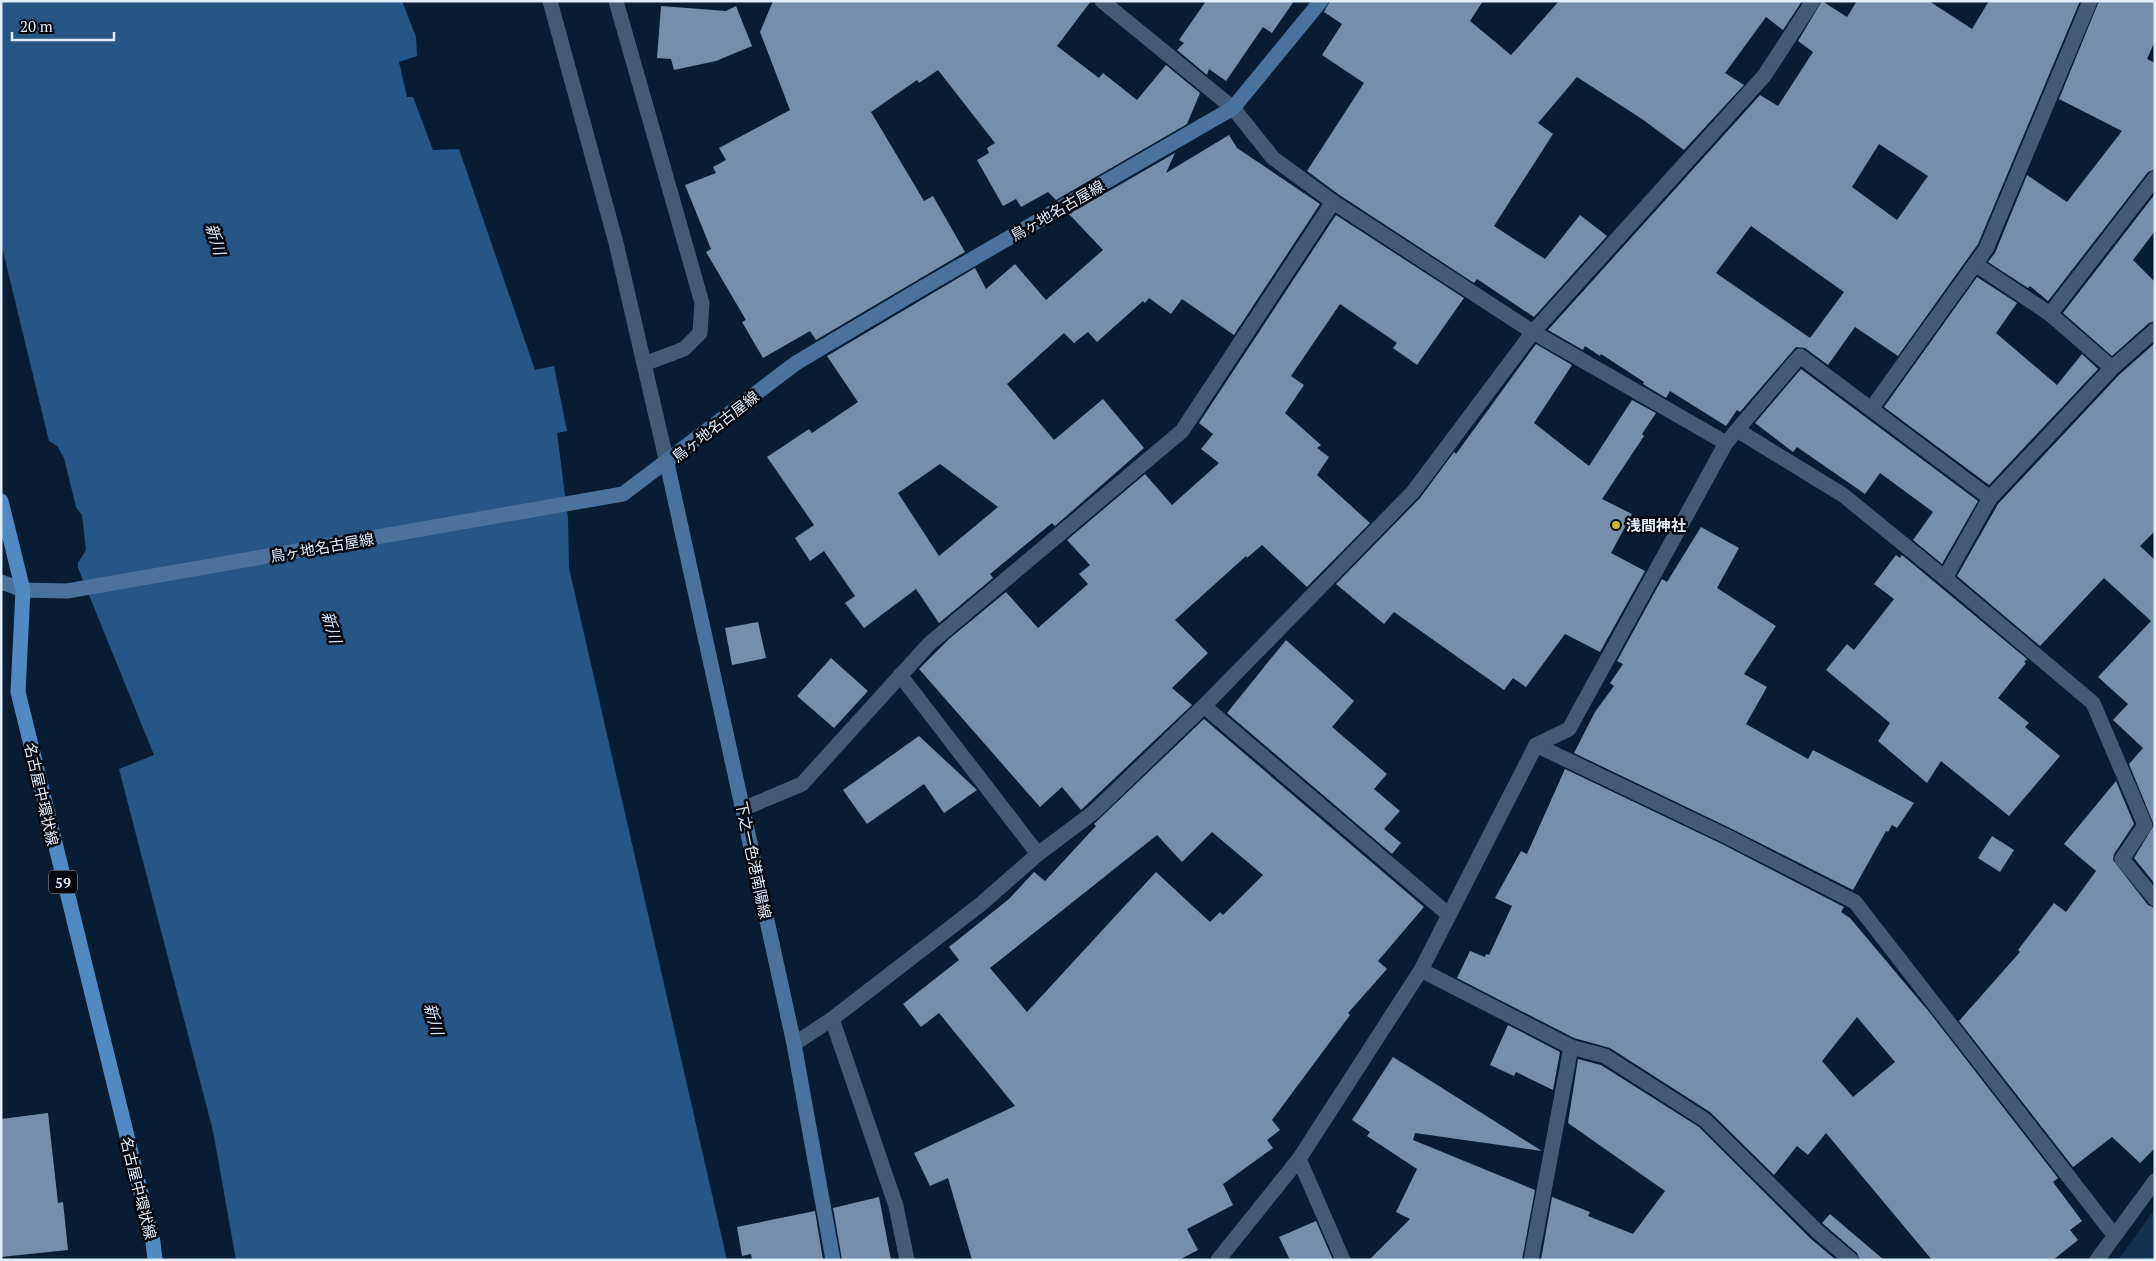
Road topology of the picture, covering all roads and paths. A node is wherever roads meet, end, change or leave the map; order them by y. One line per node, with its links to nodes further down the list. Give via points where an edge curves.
1 (550, 1): 14 (street, via 616,243)
2 (616, 1): 14 (street, via 702,303 700,333 684,349)
3 (1102, 1): 7 (street)
4 (1321, 1): 7 (main road, 鳥ヶ地名古屋線)
5 (1813, 1): 13 (street, via 1764,76)
6 (2090, 1): 10 (street, via 1986,249)
7 (1233, 108): 9 (street, via 1273,158); 19 (main road, 鳥ヶ地名古屋線, via 803,359)
8 (2155, 178): 11 (street)
9 (1333, 202): 13 (street); 25 (street, via 1182,431 983,597 929,644)
10 (1975, 264): 11 (street); 16 (street)
11 (2050, 314): 15 (street)
12 (2155, 330): 15 (street)
13 (1533, 332): 18 (street); 26 (street, via 1413,492)
14 (644, 364): 19 (street)
15 (2112, 368): 20 (street)
16 (1872, 409): 17 (street, via 1800,356); 20 (street)
17 (1737, 430): 18 (street); 22 (street, via 1843,495)
18 (1726, 443): 27 (street, via 1569,729)
19 (666, 463): 24 (main road, 鳥ヶ地名古屋線, via 623,494 67,591); 28 (main road, 下之一色港南陽線)
20 (1990, 498): 22 (street)
21 (1, 501): 24 (main road, 名古屋中環状線 / 59)
22 (1946, 578): 30 (street, via 2093,703 2145,825 2122,859)
23 (1, 582): 24 (main road, 鳥ヶ地名古屋線)
24 (23, 590): 39 (main road, 名古屋中環状線 / 59, via 18,692 153,1242)
25 (900, 675): 28 (street, via 802,784); 29 (street)
26 (1204, 706): 29 (street, via 1094,812); 31 (street)
27 (1536, 746): 31 (street); 38 (street, via 1726,836 1855,902)
28 (743, 809): 34 (main road, 下之一色港南陽線)
29 (1038, 854): 33 (street, via 981,904)
30 (2155, 899)
31 (1449, 915): 32 (street)
32 (1421, 970): 35 (street); 36 (street)
33 (832, 1019): 34 (street); 41 (street, via 896,1206)
34 (794, 1044): 40 (main road, 下之一色港南陽線)
35 (1571, 1047): 44 (street); 45 (street, via 1605,1056 1705,1120 1818,1232)
36 (1299, 1159): 42 (street); 43 (street)
37 (2155, 1181): 38 (street)
38 (2114, 1235): 46 (street)
39 (154, 1260)
40 (833, 1260)
41 (907, 1260)
42 (1218, 1260)
43 (1343, 1260)
44 (1531, 1260)
45 (1851, 1260)
46 (2097, 1260)

